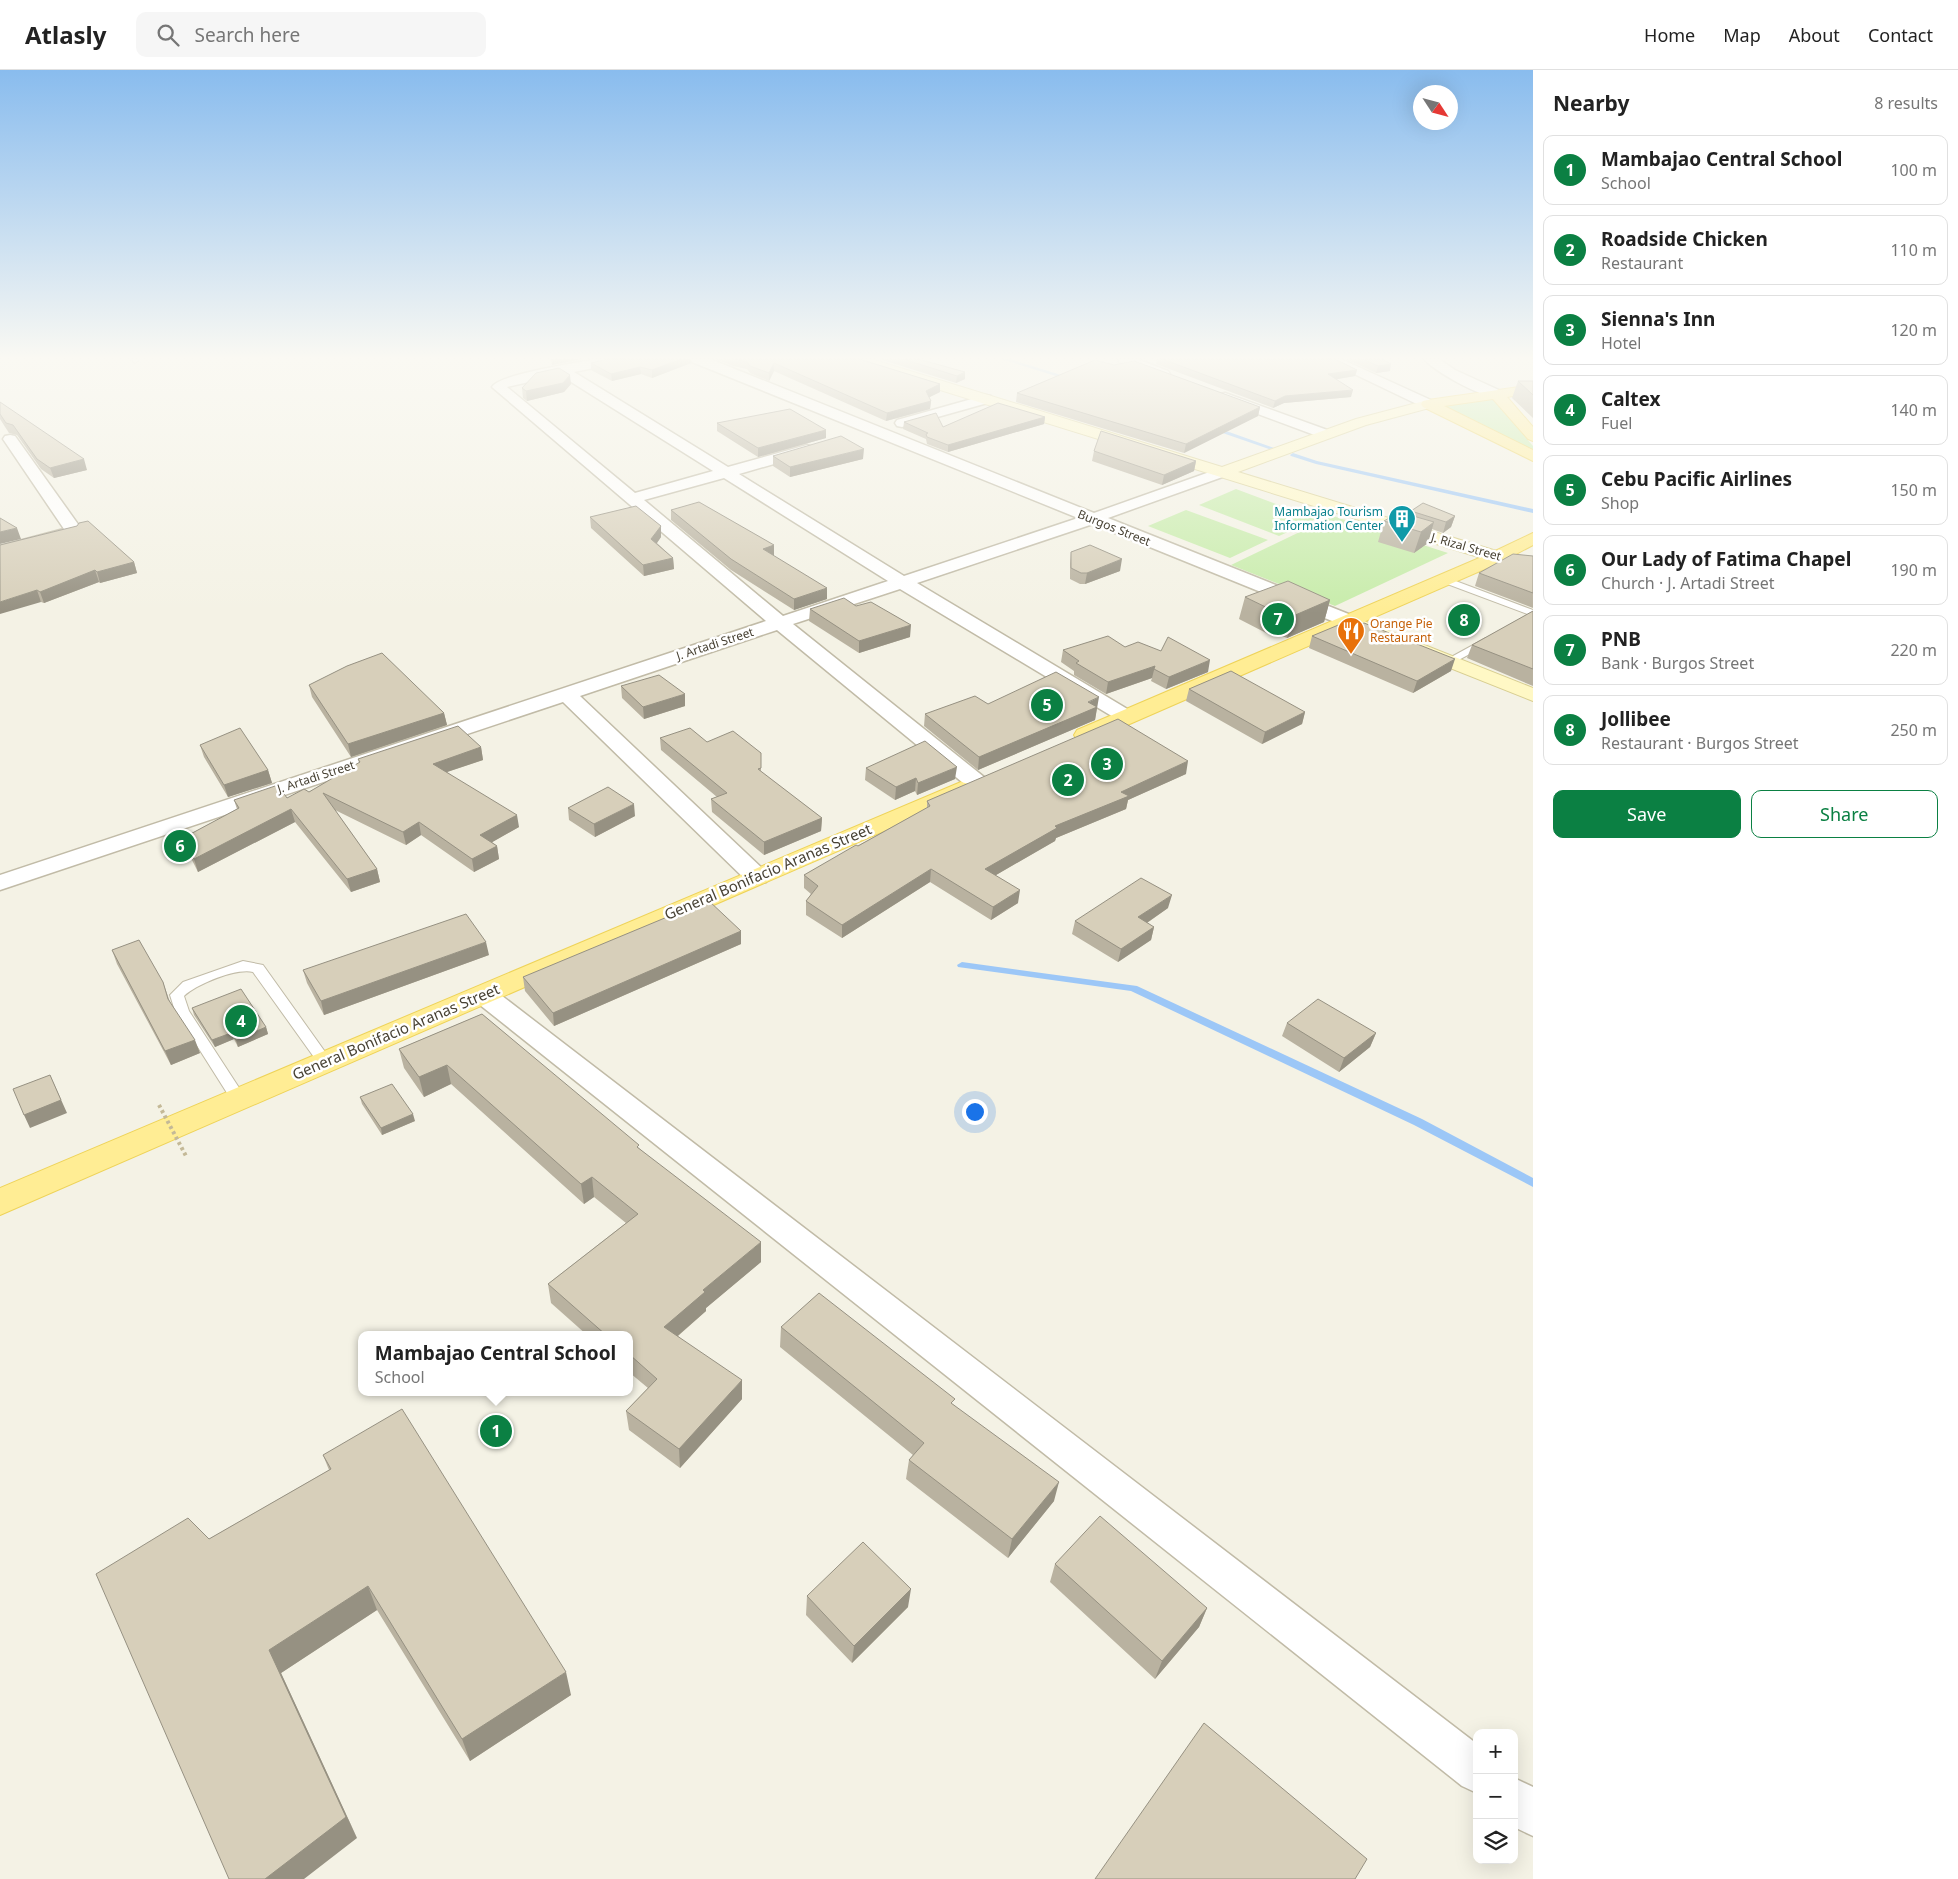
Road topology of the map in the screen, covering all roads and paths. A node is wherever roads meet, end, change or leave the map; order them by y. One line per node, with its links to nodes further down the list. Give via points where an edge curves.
1 (13, 443): 15 (street, via 74,530)
2 (564, 443): 12 (street)
3 (680, 443): 10 (street)
4 (905, 443): 13 (street, Burgos Street)
5 (1129, 443): 11 (main road, J. Rizal Street)
6 (1300, 443): 11 (main road, J. Artadi Street)
7 (1508, 443): 9 (main road)
8 (818, 446): 10 (street)
9 (1533, 456)
10 (726, 472): 12 (street); 19 (street)
11 (1223, 472): 13 (street, J. Artadi Street); 16 (main road, J. Rizal Street)
12 (631, 499): 22 (street)
13 (1091, 519): 19 (street, J. Artadi Street); 21 (street, Burgos Street)
14 (1533, 538): 16 (main road)
15 (0, 551)
16 (1497, 557): 17 (main road, J. Rizal Street); 18 (main road)
17 (1533, 563)
18 (1445, 580): 20 (lane); 21 (main road)
19 (902, 582): 22 (street, J. Artadi Street); 27 (street)
20 (1530, 616)
21 (1349, 621): 24 (main road, Burgos Street); 27 (main road)
22 (780, 623): 25 (street, J. Artadi Street); 29 (street)
23 (1500, 634): 24 (lane)
24 (1449, 661): 26 (main road, Burgos Street)
25 (566, 694): 30 (street); 31 (street, J. Artadi Street)
26 (1533, 695)
27 (1127, 717): 28 (main road)
28 (1065, 744)
29 (985, 778): 30 (main road, General Bonifacio Aranas Street)
30 (757, 877): 32 (main road, General Bonifacio Aranas Street)
31 (0, 883)
32 (484, 995): 33 (main road, General Bonifacio Aranas Street); 38 (street)
33 (326, 1063): 34 (main road, General Bonifacio Aranas Street); 34 (lane, via 258,968 243,965 188,985 177,995 182,1011)
34 (239, 1100): 37 (main road, General Bonifacio Aranas Street)
35 (159, 1105): 36 (path, bridge)
36 (186, 1156)
37 (0, 1202)
38 (1473, 1767)
39 (1518, 1803): 40 (street)
40 (1533, 1814)

